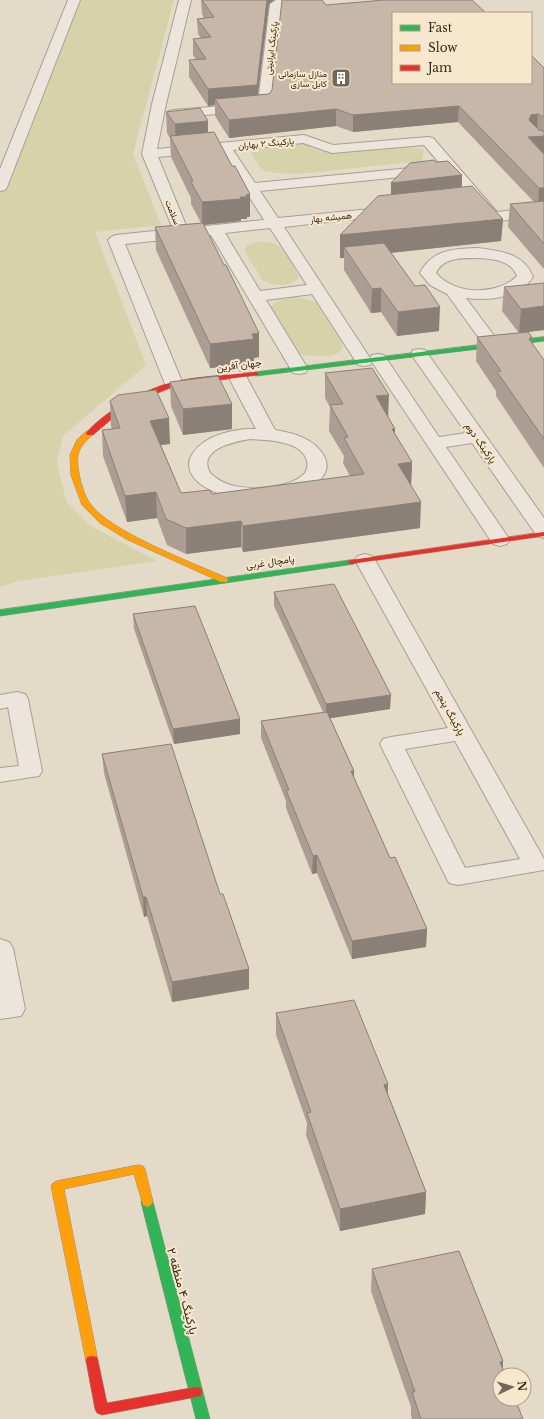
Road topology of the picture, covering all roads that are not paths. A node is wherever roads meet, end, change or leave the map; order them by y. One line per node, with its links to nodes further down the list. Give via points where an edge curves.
1 (74, 0): 8 (street)
2 (185, 0): 4 (street)
3 (288, 0): 4 (street, پارکینگ ایرانیتی, via 276,4 265,100)
4 (158, 110): 6 (street)
5 (224, 147): 6 (street, پارکینگ ۲ بهاران); 7 (street, پارکینگ ۲ بهاران, via 304,139 332,149 428,141); 9 (street)
6 (149, 154): 16 (street, سلامت)
7 (451, 168): 9 (street); 10 (street)
8 (0, 187)
9 (251, 188): 14 (street)
10 (480, 201): 11 (street); 13 (street, via 494,217)
11 (464, 203)
12 (409, 209): 14 (street, همیشه بهار)
13 (544, 212)
14 (274, 223): 15 (street, همیشه بهار); 17 (street)
15 (216, 230): 16 (street, همیشه بهار); 19 (street)
16 (182, 233): 26 (street, سلامت, via 116,240)
17 (317, 289): 19 (street); 23 (street)
18 (452, 290): 18 (street, via 467,294 483,294 512,289 521,284 525,277 524,270 507,258 493,255 478,253 448,256 437,260 430,266 428,273 431,280 439,286); 21 (street)
19 (256, 296): 24 (street)
20 (544, 339): 21 (street, جهان آفرین, via 530,347)
21 (493, 345): 22 (street, جهان آفرین)
22 (419, 354): 23 (street, جهان آفرین); 28 (street, پارکینگ دوم)
23 (371, 360): 24 (street, جهان آفرین); 29 (street)
24 (299, 369): 25 (street, جهان آفرین)
25 (237, 376): 26 (street, جهان آفرین); 27 (street)
26 (174, 384): 33 (street, جهان آفرین, via 140,397 117,410 80,442 74,456 75,474 85,503 103,522 129,537)
27 (268, 435): 27 (street, via 244,435 217,442 205,449 198,458 197,467 202,476 213,484 246,493 283,491 310,478 316,468 316,459 311,450 300,443)
28 (477, 437): 29 (street); 30 (street, پارکینگ دوم)
29 (434, 443): 31 (street)
30 (544, 533): 31 (street, پامچال غربی)
31 (500, 540): 32 (street, پامچال غربی)
32 (365, 560): 33 (street, پامچال غربی); 36 (street, پارکینگ پنجم)
33 (224, 580): 34 (street, پامچال غربی)
34 (0, 613)
35 (0, 702): 37 (street, via 17,699 31,771)
36 (462, 733): 36 (street, پارکینگ پنجم, via 391,744 458,877 535,864)
37 (0, 775)
38 (0, 948): 39 (street, via 12,1009)
39 (0, 1010)
40 (196, 1392): 40 (street, پارکینگ ۴ منطقه ۲, via 139,1169 57,1186 102,1409); 41 (street, پارکینگ ۴ منطقه ۲)
41 (203, 1419)

